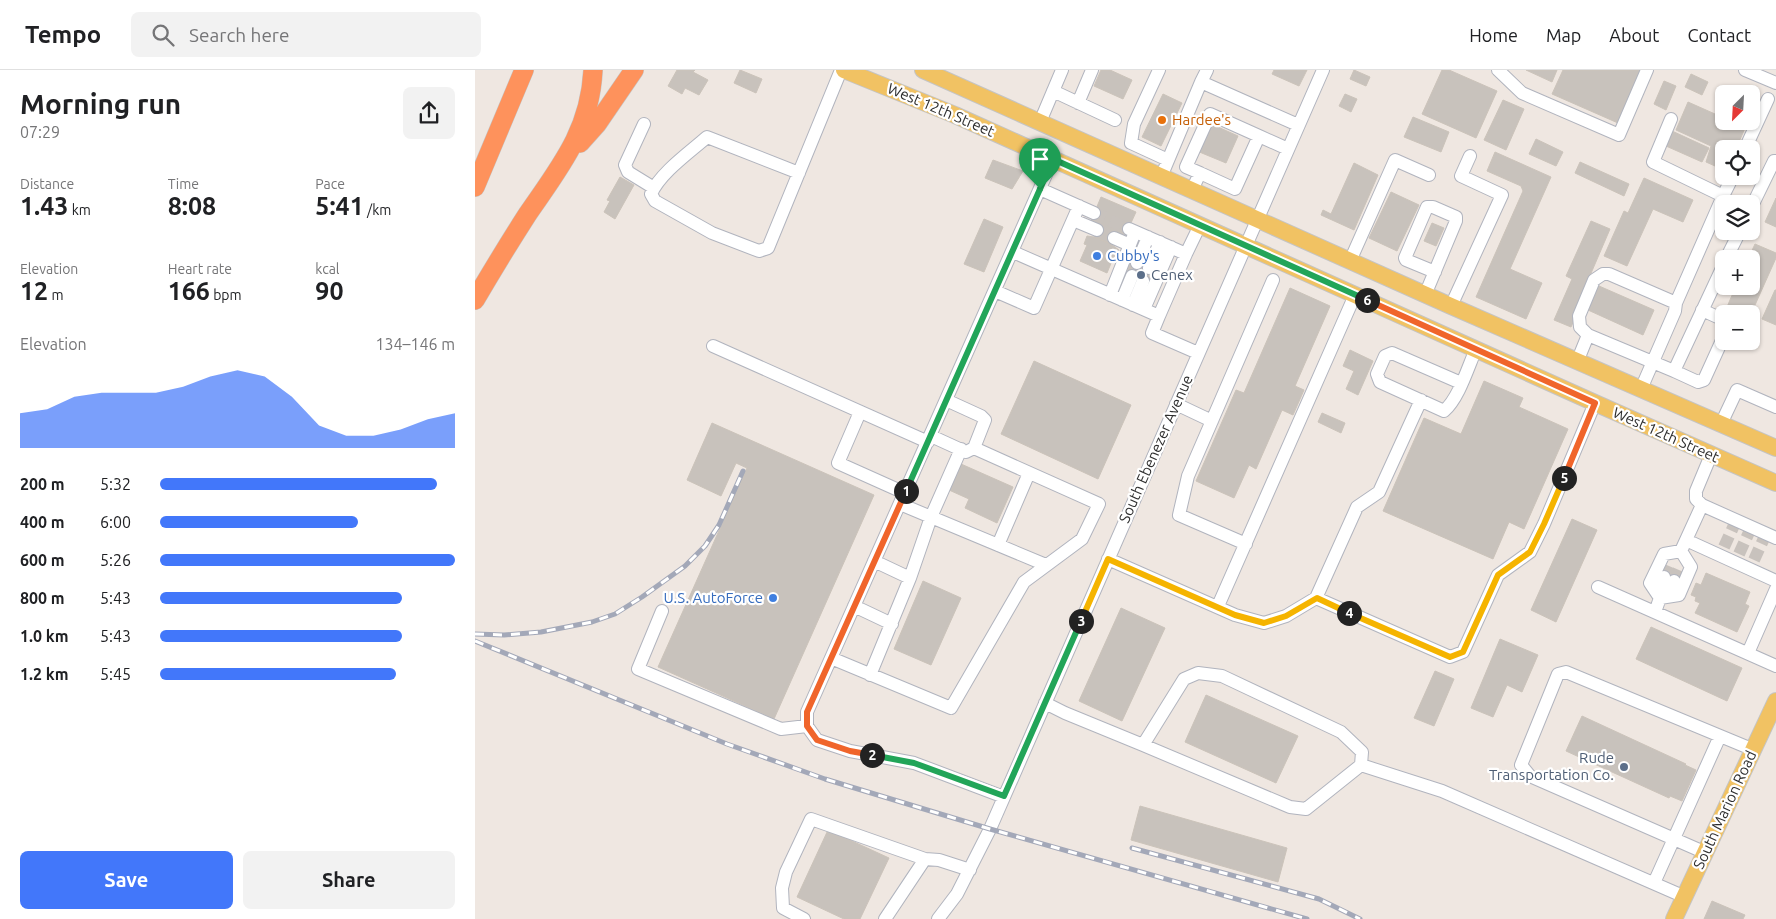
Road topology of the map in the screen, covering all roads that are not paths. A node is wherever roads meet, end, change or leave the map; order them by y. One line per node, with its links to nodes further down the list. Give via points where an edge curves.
1 (524, 70): 38 (highway)
2 (593, 70): 28 (highway, via 585,115)
3 (634, 70): 28 (highway, via 588,136)
4 (843, 70): 30 (main road, West 12th Street); 34 (street)
5 (923, 70): 21 (main road, West 12th Street)
6 (1062, 70): 16 (street)
7 (1092, 70): 18 (street)
8 (1159, 70): 26 (street, via 1134,124)
9 (1207, 70): 14 (street)
10 (1323, 70): 23 (street, South Ebenezer Avenue)
11 (1498, 70): 12 (street, via 1522,93 1619,135)
12 (1647, 70)
13 (1745, 70): 15 (street)
14 (1201, 82): 23 (street); 32 (street)
15 (1776, 83)
16 (1053, 91): 18 (street); 21 (street)
17 (1769, 99): 25 (street)
18 (1077, 103): 20 (street)
19 (1671, 118): 42 (street, via 1653,162)
20 (1115, 120)
21 (1040, 122): 31 (main road, West 12th Street)
22 (644, 124): 39 (street, via 625,165 628,172)
23 (1298, 125): 27 (street, South Ebenezer Avenue)
24 (1259, 136): 27 (street); 35 (street, via 1235,189); 35 (street, via 1209,114 1186,167)
25 (1749, 140)
26 (1131, 143): 31 (street); 32 (street)
27 (1288, 149): 48 (street, South Ebenezer Avenue)
28 (569, 154): 67 (highway)
29 (1470, 156): 70 (street, via 1461,176 1502,196)
30 (1053, 159): 40 (street); 49 (main road, West 12th Street)
31 (1124, 160): 37 (main road, West 12th Street)
32 (1168, 160): 37 (street)
33 (1776, 161): 43 (street)
34 (799, 173): 39 (street, via 707,137); 39 (street, via 768,248 759,251 713,233 655,201 651,194)
35 (1200, 173): 41 (street)
36 (1429, 175): 58 (street, via 1395,160)
37 (1161, 176): 41 (main road, West 12th Street)
38 (475, 186)
39 (654, 188)
40 (1040, 189): 44 (street); 56 (street)
41 (1192, 190): 48 (main road, West 12th Street)
42 (1721, 195)
43 (1758, 195)
44 (1079, 206): 45 (street); 47 (street)
45 (1094, 213)
46 (1715, 214): 69 (street)
47 (1073, 220): 50 (street); 59 (street)
48 (1257, 220): 55 (street, South Ebenezer Avenue); 58 (main road, West 12th Street)
49 (1200, 225): 55 (main road, West 12th Street); 57 (street)
50 (1097, 230)
51 (1148, 237): 53 (street, via 1132,230); 54 (street); 54 (street, via 1143,266)
52 (1114, 238): 53 (street)
53 (1130, 245): 68 (street)
54 (1165, 245): 57 (street); 68 (street)
55 (1246, 246): 66 (main road, West 12th Street); 78 (street, South Ebenezer Avenue)
56 (1013, 252): 59 (street); 64 (street)
57 (1186, 254): 72 (street)
58 (1350, 261): 65 (main road, West 12th Street)
59 (1051, 269): 64 (street, via 1034,308); 68 (street)
60 (1435, 272): 60 (street, via 1456,216 1427,207 1405,258); 65 (street)
61 (1137, 279): 68 (street)
62 (1273, 280): 90 (street)
63 (1715, 282): 71 (street)
64 (995, 291): 84 (street)
65 (1425, 294): 70 (main road, West 12th Street)
66 (1355, 295): 76 (main road, West 12th Street); 104 (street)
67 (475, 300)
68 (1127, 302): 72 (street)
69 (1675, 303): 74 (street, via 1603,274 1594,280 1579,316 1580,328); 80 (street)
70 (1451, 306): 79 (main road, West 12th Street)
71 (1701, 310): 73 (street); 81 (street)
72 (1159, 316): 78 (street, via 1152,333)
73 (1715, 316)
74 (1589, 335): 79 (street); 80 (street)
75 (713, 346): 89 (street)
76 (1476, 349): 82 (street); 86 (main road, West 12th Street)
77 (1718, 350): 81 (street, via 1704,380 1698,382)
78 (1199, 353): 87 (street, South Ebenezer Avenue)
79 (1577, 362): 83 (main road, West 12th Street)
80 (1653, 362): 81 (street); 83 (street)
81 (1674, 371)
82 (1461, 383): 85 (street, via 1451,405 1444,411); 85 (street, via 1392,353 1385,356 1377,374 1380,382)
83 (1641, 389): 91 (main road, West 12th Street)
84 (947, 400): 92 (street); 94 (street, via 985,420)
85 (1421, 400): 116 (street, via 1379,492 1357,507)
86 (1595, 403): 96 (main road, West 12th Street); 116 (street, via 1530,552 1498,575 1463,652 1450,657)
87 (1176, 404): 90 (street); 107 (street, South Ebenezer Avenue)
88 (1776, 407): 91 (street, via 1737,390)
89 (860, 412): 92 (street); 100 (street, via 838,463)
90 (1212, 421): 104 (street, via 1188,476 1179,515)
91 (1721, 424): 93 (main road, West 12th Street)
92 (929, 439): 95 (street); 100 (street)
93 (1773, 446)
94 (974, 448): 95 (street, via 966,452); 97 (street)
95 (961, 449): 102 (street)
96 (1711, 455): 98 (main road, West 12th Street); 99 (main road); 101 (street, via 1696,491 1696,499)
97 (1029, 473): 105 (street); 109 (street, via 1099,504 1082,539)
98 (1776, 483)
99 (1776, 490)
100 (903, 498): 102 (street); 108 (street)
101 (1702, 505): 103 (street); 106 (street)
102 (931, 518): 105 (street); 110 (street)
103 (1769, 536)
104 (1246, 544): 118 (street)
105 (998, 545): 109 (street)
106 (1679, 555): 112 (street, via 1722,551); 115 (street, via 1664,554 1651,582); 115 (street, via 1691,567 1679,595)
107 (1108, 559): 118 (street); 127 (street, South Ebenezer Avenue)
108 (874, 561): 110 (street); 117 (street)
109 (1046, 565): 125 (street, via 1024,582 951,708)
110 (910, 578): 121 (street)
111 (1669, 579): 115 (street)
112 (1776, 581)
113 (1598, 587): 120 (street)
114 (1776, 589): 122 (street)
115 (1662, 596): 120 (street)
116 (1317, 598): 118 (street, via 1286,616 1264,623 1235,615)
117 (854, 606): 121 (street); 123 (street)
118 (1218, 606)
119 (662, 610): 128 (street, via 638,669 781,729)
120 (1655, 612): 122 (street)
121 (892, 624): 125 (street)
122 (1747, 654): 124 (street)
123 (831, 658): 125 (street); 128 (street, via 807,712)
124 (1776, 666)
125 (870, 675)
126 (1776, 701): 131 (main road, South Marion Road)
127 (1045, 702): 130 (street); 133 (street, South Ebenezer Avenue)
128 (807, 726): 133 (street, via 817,740 850,751 914,763)
129 (1720, 736): 131 (street); 134 (street); 134 (street, via 1566,672 1558,674 1521,765 1529,776)
130 (1143, 744): 132 (street, via 1290,807 1306,808); 132 (street, via 1184,679 1199,673 1222,676 1341,732 1362,752)
131 (1754, 750): 135 (main road, South Marion Road)
132 (1361, 765): 138 (street, via 1442,791)
133 (1004, 796): 137 (street, South Ebenezer Avenue)
134 (1674, 839): 135 (street); 138 (street)
135 (1706, 852): 139 (main road, South Marion Road)
136 (925, 859): 137 (street); 140 (street, via 811,819 786,872 782,888 783,908); 141 (street)
137 (970, 870): 142 (street, South Ebenezer Avenue)
138 (1654, 883): 139 (street)
139 (1685, 897): 143 (main road, South Marion Road)
140 (804, 919)
141 (885, 919)
142 (939, 919)
143 (1675, 919)

